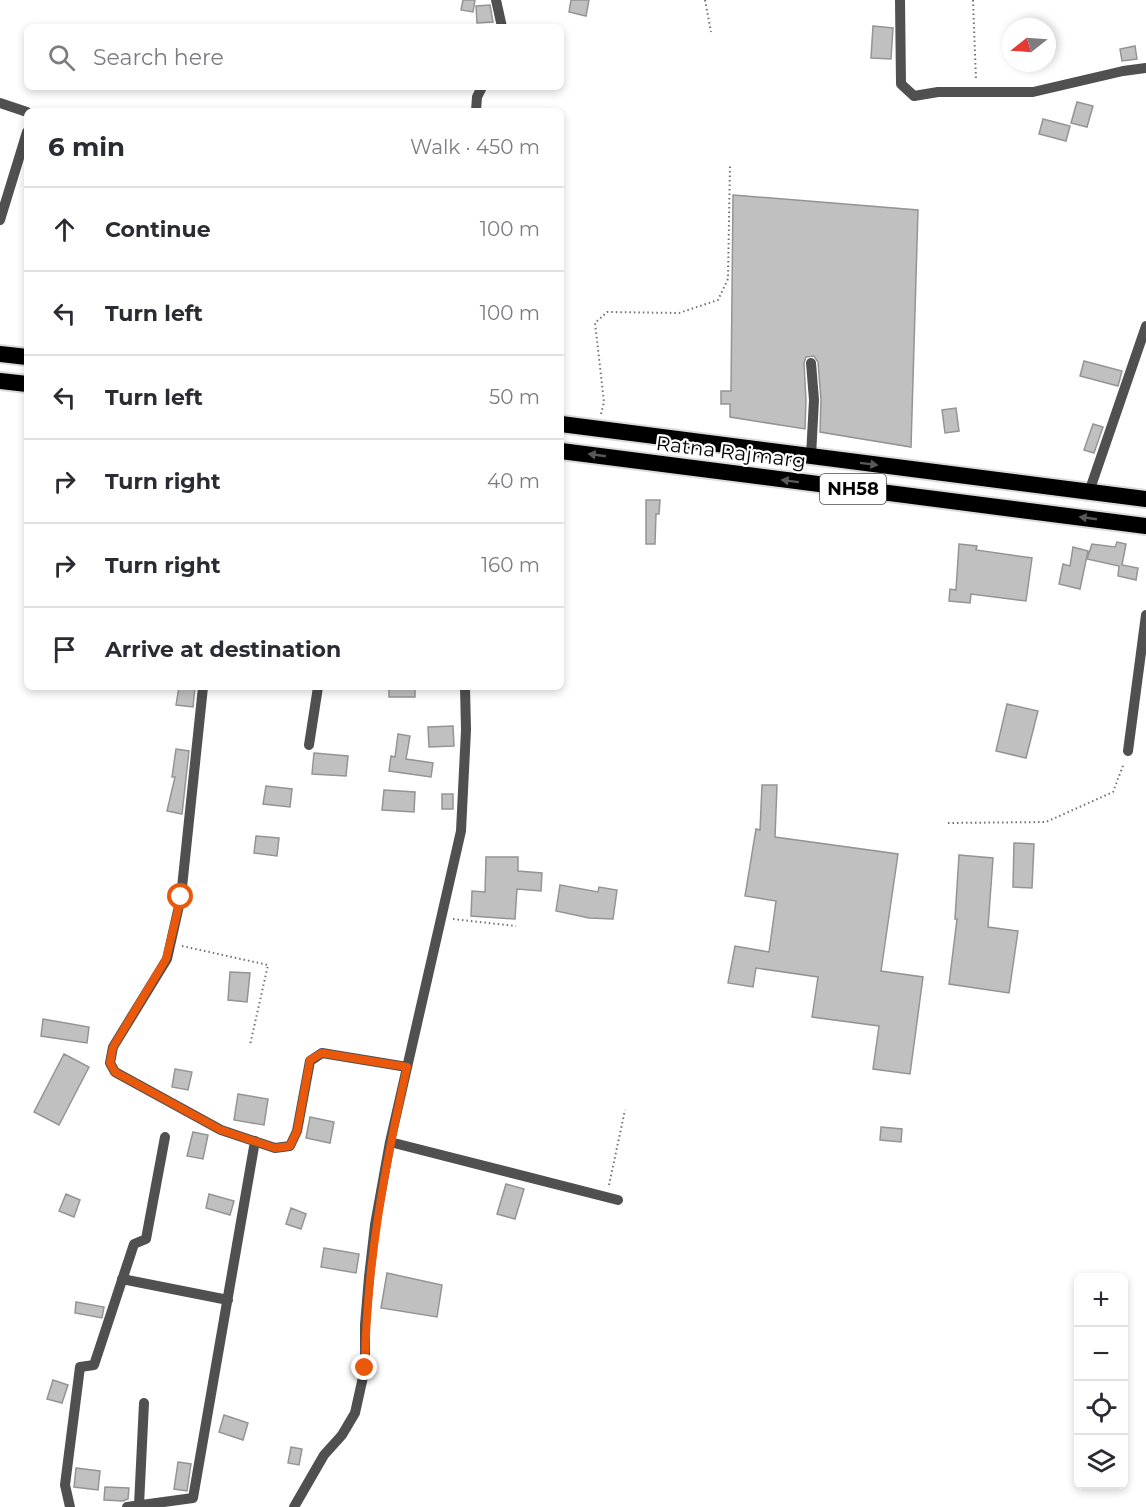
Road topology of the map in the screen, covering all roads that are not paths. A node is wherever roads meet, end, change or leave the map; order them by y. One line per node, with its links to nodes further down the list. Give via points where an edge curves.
1 (496, 0): 3 (street)
2 (900, 0): 4 (street, via 901,84 914,96 938,92 1033,92)
3 (501, 24)
4 (1146, 68)
5 (480, 90): 7 (street)
6 (0, 103): 8 (street)
7 (476, 108)
8 (24, 110)
9 (24, 142): 10 (street)
10 (0, 220)
11 (1146, 326): 20 (street)
12 (0, 354): 13 (highway)
13 (24, 357)
14 (811, 363): 19 (street)
15 (0, 381): 16 (highway)
16 (24, 384)
17 (564, 424): 19 (highway, Ratna Rajmarg / NH58)
18 (564, 451): 22 (highway, Ratna Rajmarg / NH58, one-way to 18)
19 (811, 456): 20 (highway, Ratna Rajmarg / NH58, one-way to 20)
20 (1089, 492): 21 (highway, Ratna Rajmarg / NH58)
21 (1146, 499)
22 (1146, 526)
23 (1146, 615): 28 (street)
24 (203, 690): 31 (street, via 181,897 170,944 166,959 113,1047 110,1063 115,1072 221,1130)
25 (318, 690): 27 (street)
26 (465, 690): 29 (street, via 461,831)
27 (309, 745)
28 (1128, 752)
29 (407, 1067): 31 (street, via 322,1053 310,1060 297,1131 290,1146 275,1148); 32 (street)
30 (165, 1137): 34 (street, via 146,1239 134,1244)
31 (255, 1141): 35 (street)
32 (390, 1142): 33 (street); 40 (street, via 375,1225 365,1368 355,1413 324,1455)
33 (618, 1200)
34 (122, 1280): 35 (street); 38 (street, via 94,1365 80,1367 65,1485)
35 (228, 1300): 37 (street, via 193,1498)
36 (144, 1403): 37 (street)
37 (139, 1505): 39 (street)
38 (70, 1507)
39 (127, 1507)
40 (294, 1507)

